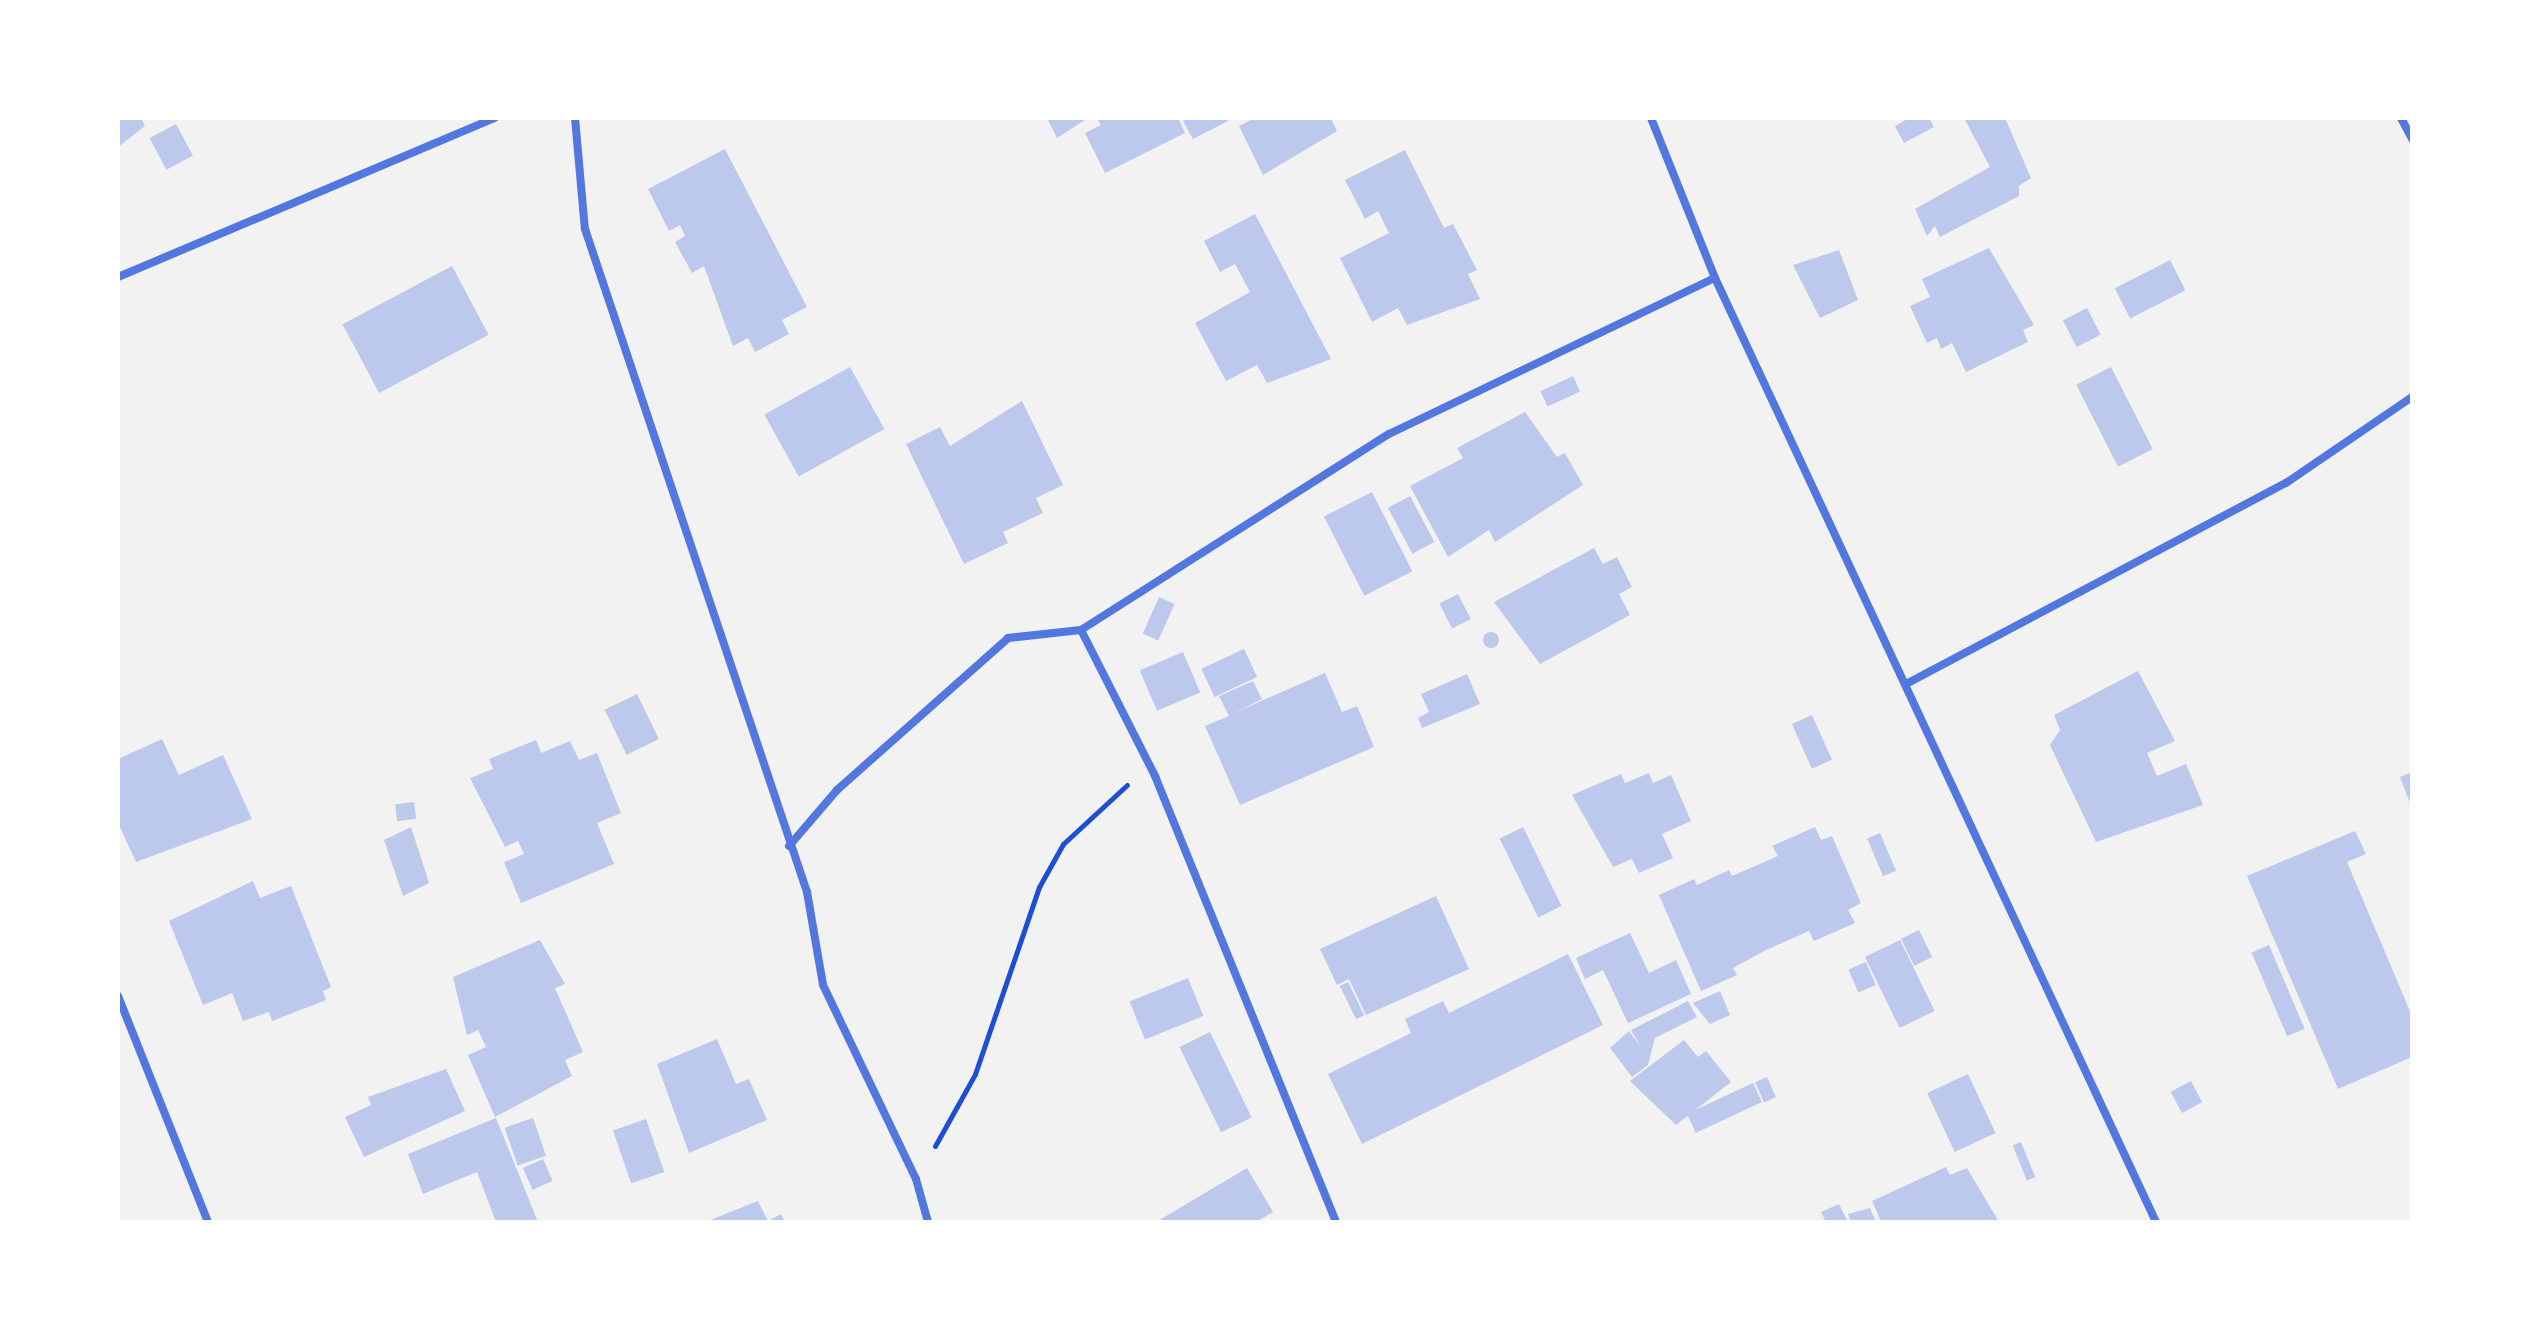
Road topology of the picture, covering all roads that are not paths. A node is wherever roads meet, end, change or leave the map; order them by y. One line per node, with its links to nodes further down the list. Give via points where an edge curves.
1 (495, 118): 6 (street)
2 (575, 118): 11 (street, via 585,229 604,294 656,429)
3 (1651, 118): 7 (street)
4 (2401, 118): 5 (street)
5 (2412, 139)
6 (118, 277)
7 (1715, 278): 9 (street, via 1389,434); 10 (street)
8 (2412, 397): 10 (street, via 2286,483)
9 (1081, 630): 11 (street, via 1008,638 837,790); 15 (street, via 1155,776)
10 (1906, 684): 16 (street)
11 (789, 846): 14 (street, via 807,892 823,985 916,1179)
12 (118, 996): 13 (street)
13 (208, 1222)
14 (928, 1222)
15 (1336, 1222)
16 (2156, 1222)

